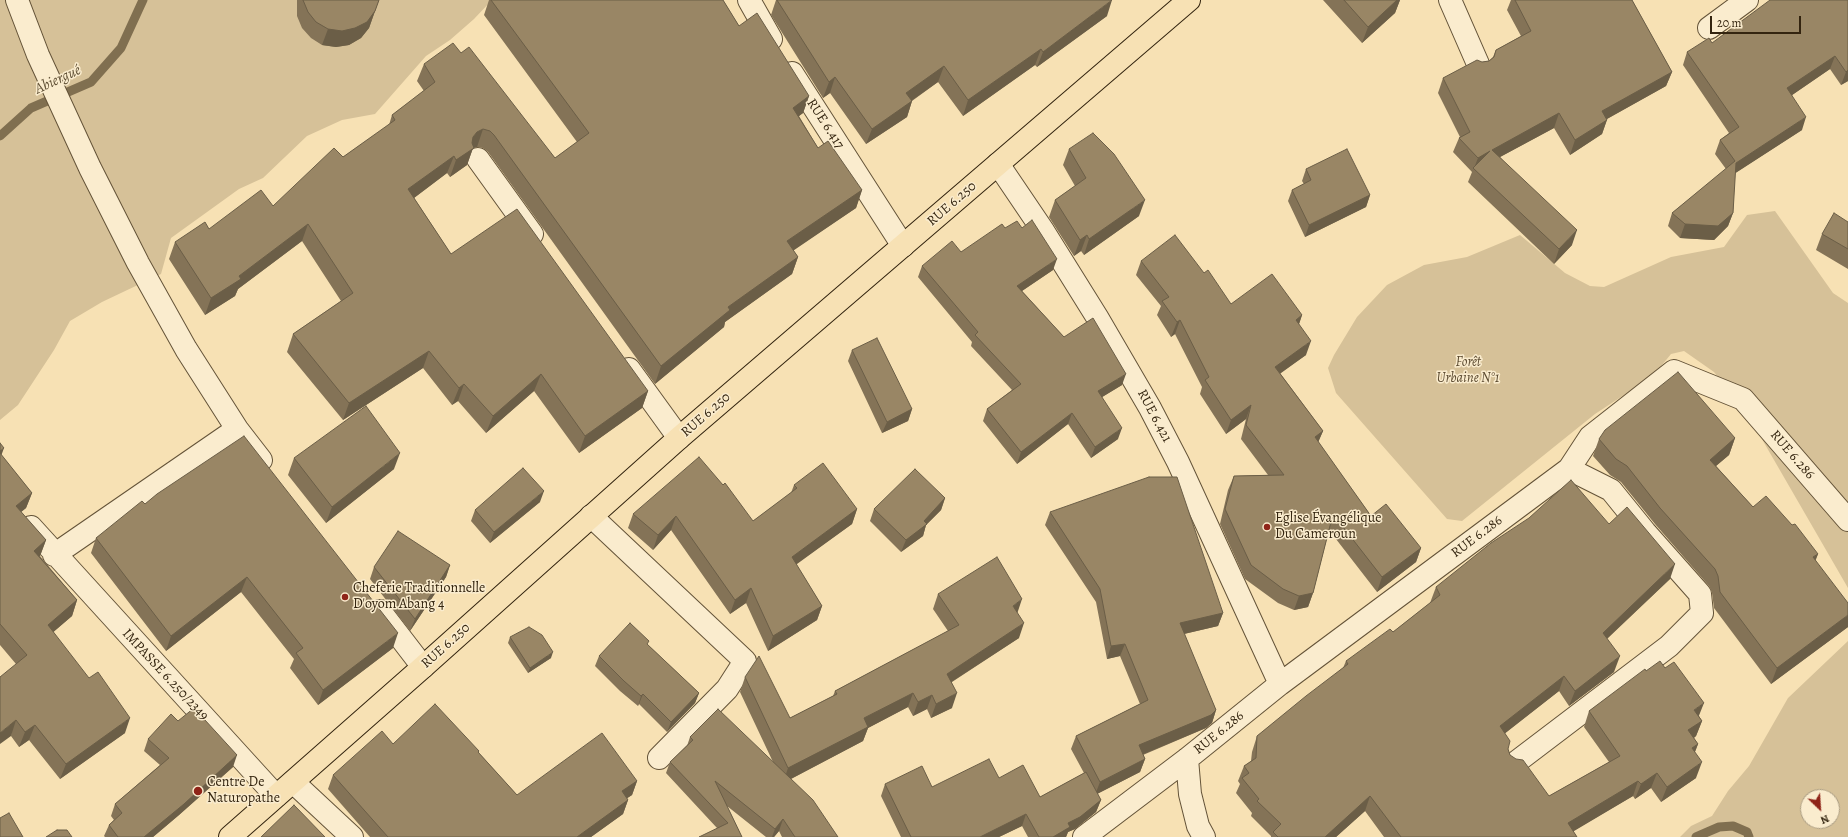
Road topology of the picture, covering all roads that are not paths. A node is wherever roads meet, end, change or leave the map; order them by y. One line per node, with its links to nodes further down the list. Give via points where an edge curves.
1 (17, 0): 13 (street, via 38,55 90,168 138,263 186,349)
2 (749, 0): 10 (street, RUE 6.417, via 766,32)
3 (1189, 0): 9 (main road, RUE 6.250)
4 (1450, 0): 7 (street)
5 (1748, 0): 6 (street)
6 (1709, 28)
7 (1478, 64)
8 (478, 159): 11 (street)
9 (998, 164): 10 (main road, RUE 6.250); 23 (street, RUE 6.421, via 1081,290 1150,408 1182,469)
10 (904, 246): 14 (main road, RUE 6.250)
11 (544, 250)
12 (618, 354): 14 (street)
13 (237, 429): 16 (street); 20 (street)
14 (679, 438): 17 (main road, RUE 6.250)
15 (1569, 469): 18 (street, RUE 6.286, via 1590,437 1674,371 1743,399); 23 (street, RUE 6.286); 26 (street, via 1611,490 1644,532 1700,594 1702,613 1669,646)
16 (271, 473)
17 (591, 516): 22 (main road, RUE 6.250); 24 (street, via 744,661 727,689)
18 (1848, 520)
19 (31, 527): 20 (street, IMPASSE 6.250/2349)
20 (54, 555): 28 (street, IMPASSE 6.250/2349)
21 (369, 598): 22 (street)
22 (423, 667): 27 (main road, RUE 6.250)
23 (1280, 684): 25 (street, RUE 6.286)
24 (659, 758)
25 (1187, 759): 31 (street, RUE 6.286); 32 (street, via 1190,794 1198,826)
26 (1514, 763)
27 (293, 782): 28 (main road, RUE 6.250); 30 (street)
28 (276, 796): 29 (main road, RUE 6.250)
29 (230, 837)
30 (352, 837)
31 (1084, 837)
32 (1204, 837)

